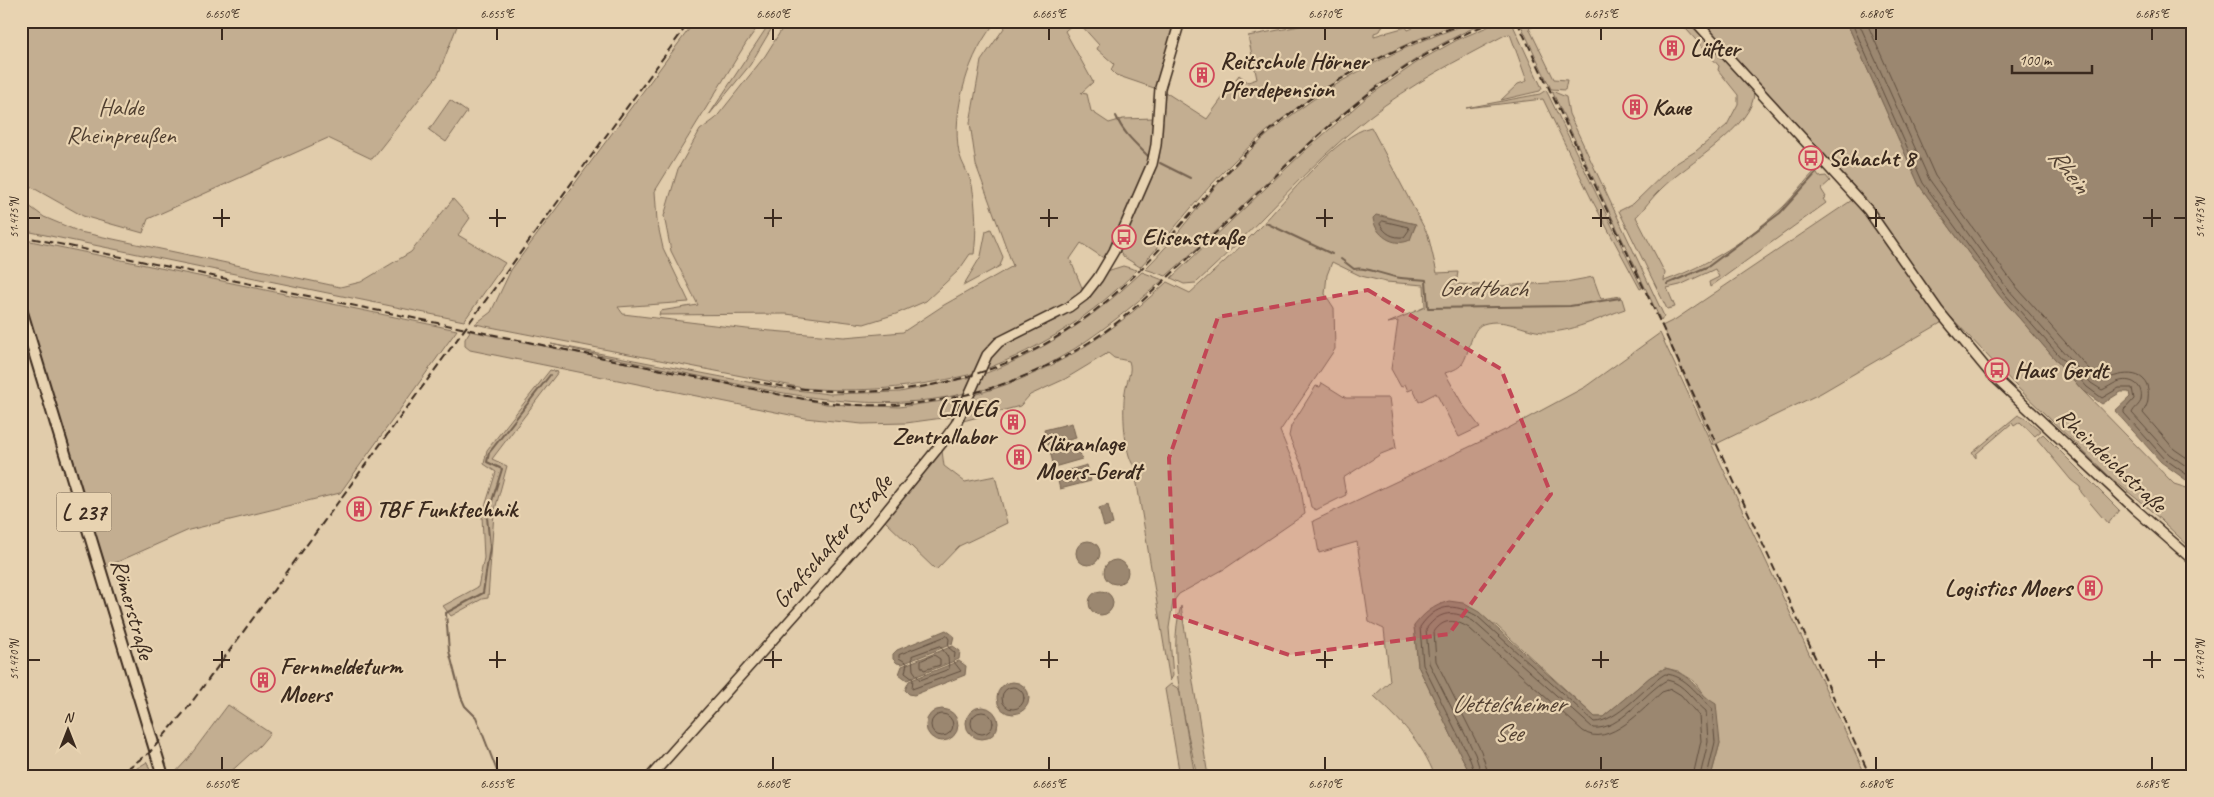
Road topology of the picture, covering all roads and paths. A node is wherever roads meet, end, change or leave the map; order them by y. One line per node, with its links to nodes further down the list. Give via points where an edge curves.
1 (1180, 21): 6 (main road, Grafschafter Straße, via 1160,88 1152,164 1114,251 1098,278 1084,296 1069,307 999,342 987,355 956,424 942,443 876,524)
2 (1695, 21): 4 (main road, Rheindeichstraße, via 1868,210 1938,310 1990,373)
3 (21, 310): 5 (main road, Römerstraße / L 237)
4 (2193, 560)
5 (163, 776)
6 (651, 776)

